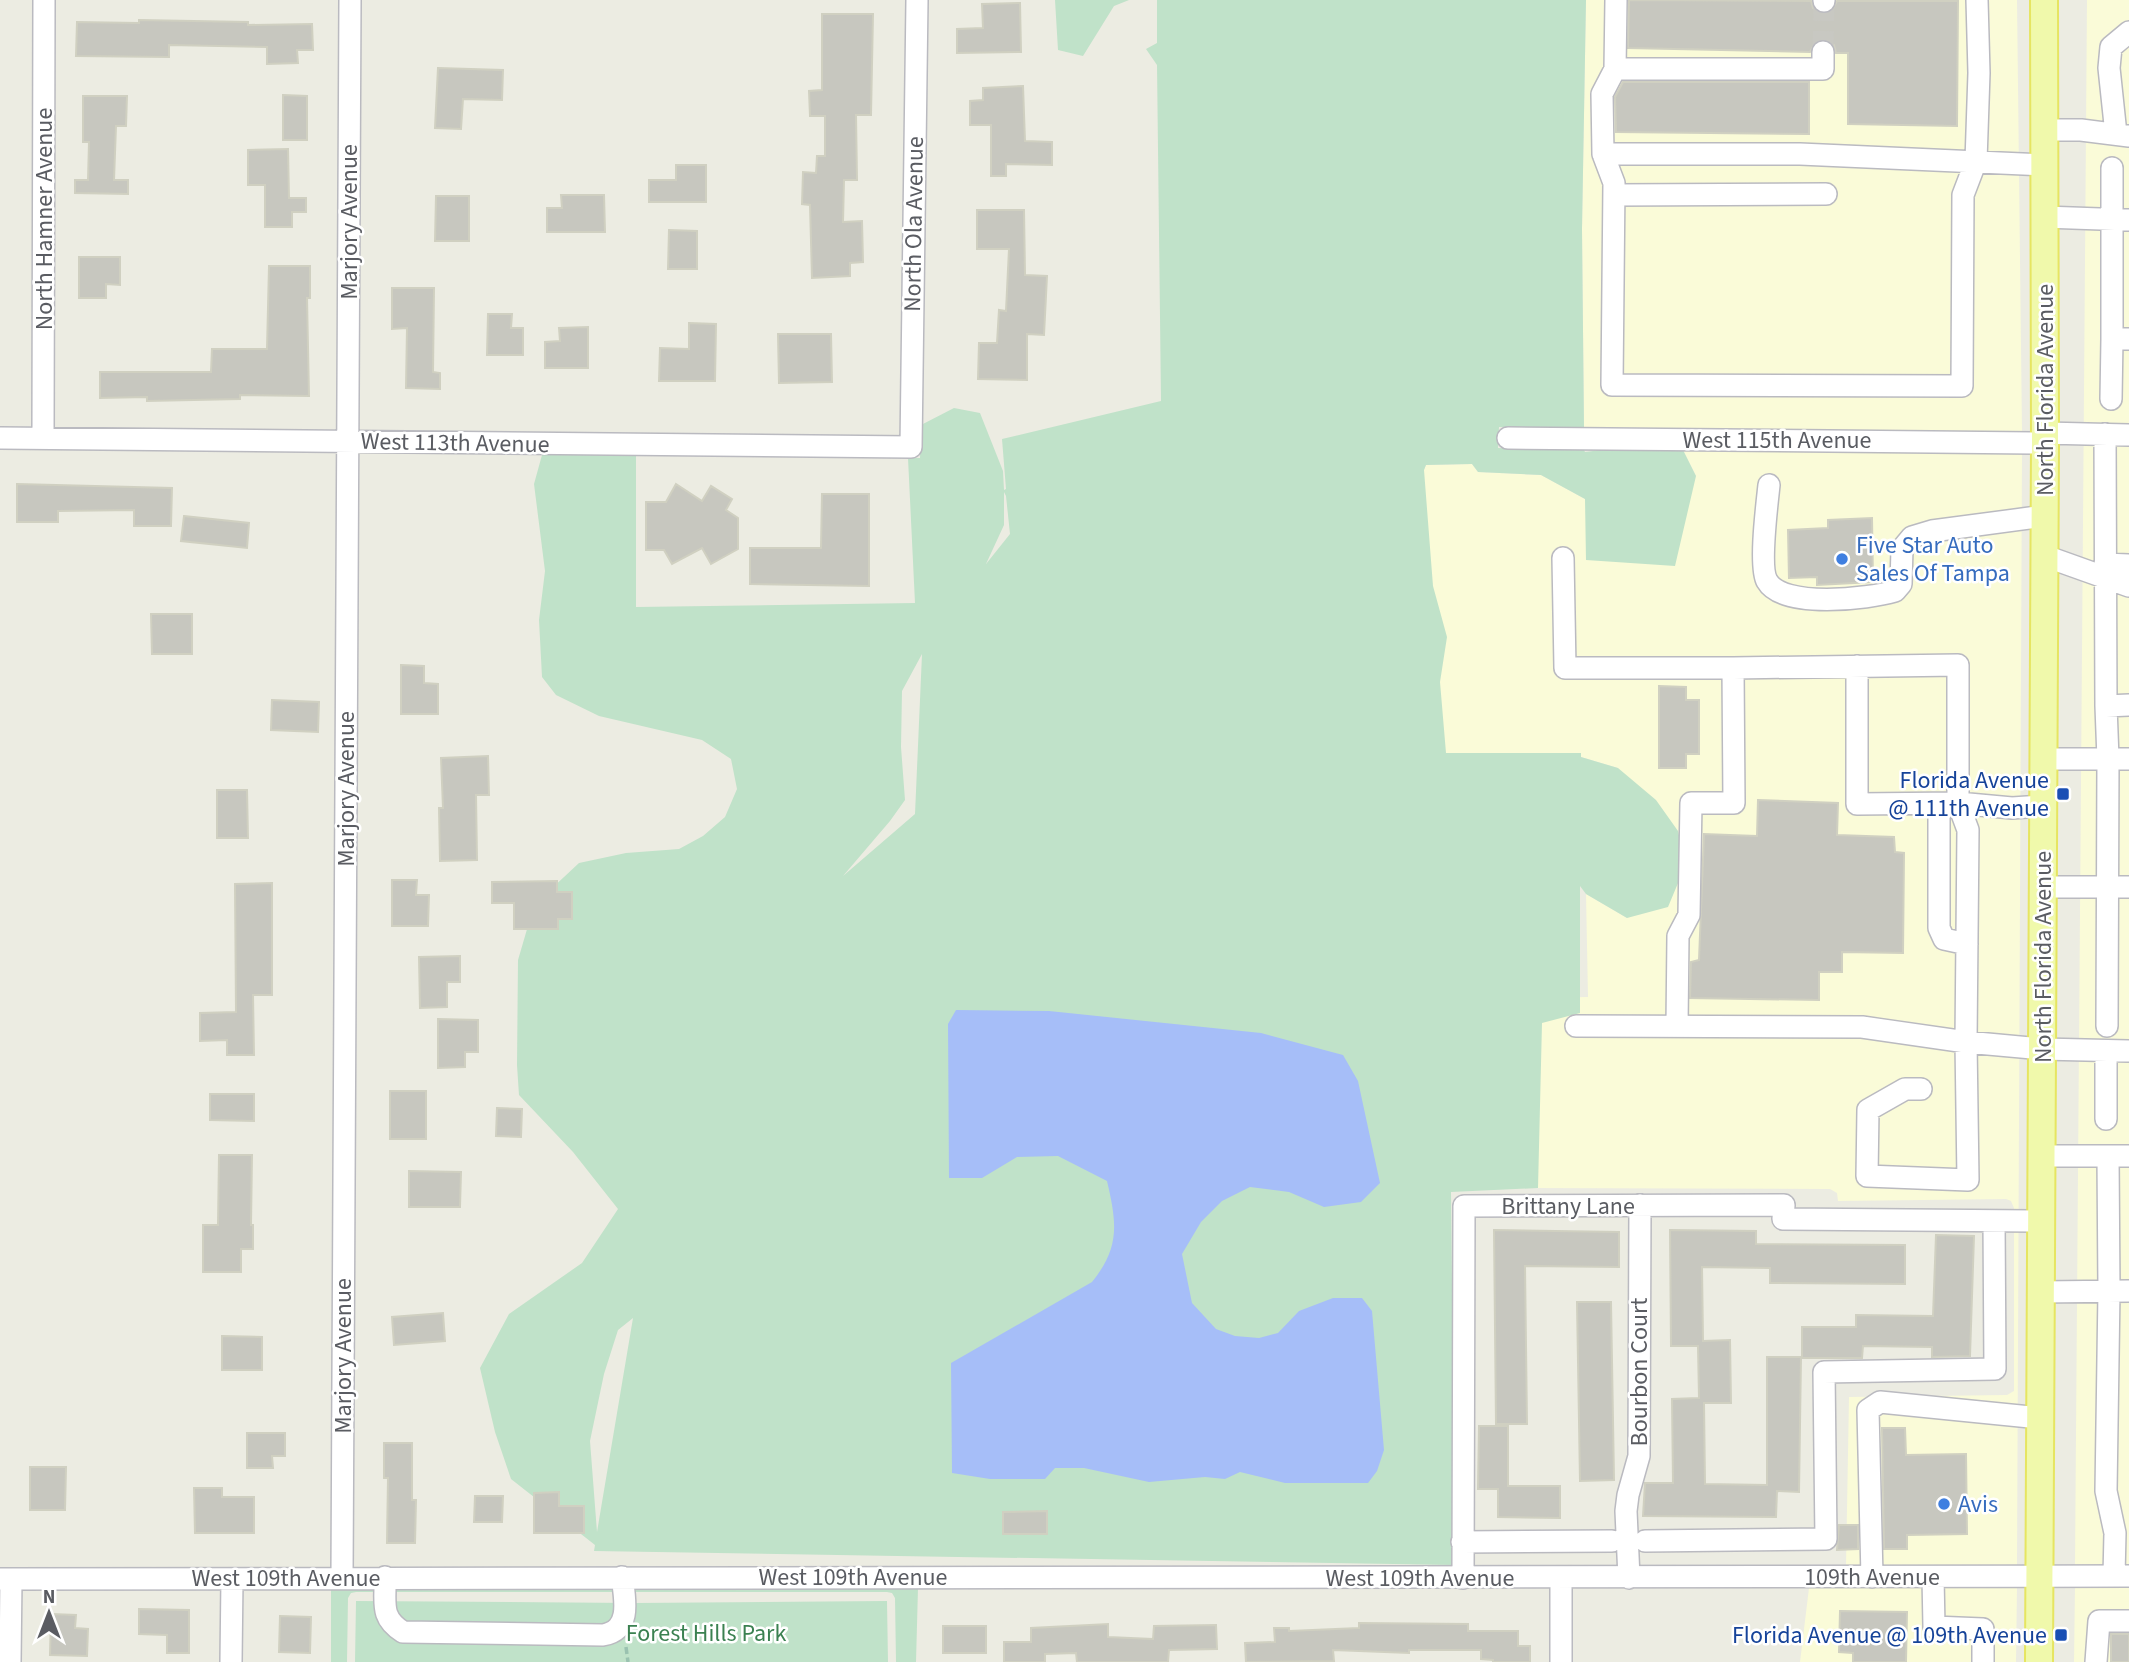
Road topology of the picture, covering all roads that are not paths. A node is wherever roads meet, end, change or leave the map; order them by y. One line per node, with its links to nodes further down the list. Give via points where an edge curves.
1 (44, 0): 25 (street, North Hamner Avenue)
2 (351, 0): 28 (street, Marjory Avenue)
3 (917, 0): 29 (street, North Ola Avenue)
4 (1616, 0): 9 (street)
5 (1977, 0): 13 (street)
6 (2044, 0): 10 (main road, North Florida Avenue)
7 (2129, 32): 11 (street, via 2112,47 2109,68)
8 (1823, 52): 9 (street, via 1823,69)
9 (1615, 69): 12 (street, via 1602,94)
10 (2044, 130): 11 (street); 14 (main road, North Florida Avenue)
11 (2122, 135)
12 (1604, 154): 13 (street, via 1800,154); 17 (street)
13 (1976, 161): 14 (street); 17 (street, via 1963,195 1962,386 1612,385)
14 (2043, 165): 18 (main road, North Florida Avenue)
15 (2112, 168): 19 (street)
16 (1826, 194): 17 (street)
17 (1614, 195)
18 (2044, 217): 19 (street); 27 (main road, North Florida Avenue)
19 (2121, 219): 20 (street)
20 (2121, 339): 21 (street)
21 (2111, 399)
22 (2105, 434): 23 (street, West 115th Avenue); 27 (street, West 115th Avenue); 35 (street)
23 (2129, 435)
24 (0, 438): 25 (street, West 113th Avenue)
25 (43, 438): 28 (street, West 113th Avenue)
26 (1508, 438): 27 (street, West 115th Avenue)
27 (2045, 438): 31 (main road, North Florida Avenue)
28 (348, 442): 29 (street, West 113th Avenue); 72 (street, Marjory Avenue)
29 (911, 447)
30 (1769, 485): 31 (street, via 1766,580 1776,592 1797,597 1867,598 1895,592 1900,584 1902,549 1912,537)
31 (2045, 516): 32 (main road, North Florida Avenue)
32 (2045, 556): 35 (street); 41 (main road, North Florida Avenue)
33 (1563, 558): 38 (street, via 1565,668)
34 (2129, 565): 35 (street)
35 (2105, 571): 36 (street); 40 (street)
36 (2129, 586)
37 (1857, 666): 38 (street); 43 (street, via 1857,804); 43 (street, via 1958,665)
38 (1733, 668): 50 (street, via 1734,803 1691,803 1689,915 1678,936)
39 (2129, 705): 40 (street)
40 (2106, 706): 42 (street)
41 (2044, 759): 42 (street); 44 (main road, North Florida Avenue)
42 (2119, 759): 46 (street)
43 (1949, 803): 44 (street); 48 (street, via 1968,830); 48 (street, via 1939,928 1944,939)
44 (2043, 806): 45 (main road, North Florida Avenue)
45 (2043, 887): 46 (street); 53 (main road, North Florida Avenue)
46 (2107, 887): 47 (street); 51 (street)
47 (2129, 887)
48 (1967, 944): 52 (street)
49 (1576, 1026): 50 (street)
50 (1677, 1026): 52 (street, via 1862,1027)
51 (2106, 1026)
52 (1966, 1042): 53 (street); 56 (street, via 1968,1180 1867,1176 1868,1110 1905,1089)
53 (2042, 1049): 54 (street); 58 (main road, North Florida Avenue)
54 (2106, 1051): 55 (street); 57 (street)
55 (2129, 1051)
56 (1921, 1089)
57 (2106, 1119)
58 (2042, 1156): 59 (street); 62 (main road, North Florida Avenue)
59 (2118, 1156): 63 (street)
60 (1640, 1206): 61 (street, Brittany Lane, via 1784,1205 1783,1219); 69 (street, Brittany Lane, via 1464,1206); 79 (street, Bourbon Court, via 1639,1456 1626,1511)
61 (1994, 1221): 62 (street, Brittany Lane); 68 (street, via 1995,1369 1824,1372 1826,1539)
62 (2042, 1221): 64 (main road, North Florida Avenue)
63 (2119, 1291): 64 (street); 66 (street, via 2106,1491)
64 (2041, 1292): 65 (main road, North Florida Avenue)
65 (2040, 1418): 70 (main road, North Florida Avenue); 75 (street, via 1880,1402 1868,1410)
66 (2122, 1533): 71 (street)
67 (1612, 1541): 69 (street)
68 (1645, 1541)
69 (1462, 1542): 77 (street, Brittany Lane)
70 (2039, 1576): 71 (street, 109th Avenue); 76 (street, 109th Avenue); 88 (main road, North Florida Avenue)
71 (2122, 1576)
72 (342, 1577): 73 (street, West 109th Avenue); 82 (street, West 109th Avenue)
73 (385, 1577): 74 (street, West 109th Avenue); 74 (street, via 386,1617 403,1632 603,1635 617,1630 625,1613)
74 (622, 1577): 77 (street, West 109th Avenue)
75 (1872, 1577): 76 (street, 109th Avenue); 80 (street, 109th Avenue)
76 (1933, 1577): 87 (street, via 1934,1627 1983,1629)
77 (1463, 1578): 78 (street, West 109th Avenue)
78 (1562, 1578): 79 (street, West 109th Avenue); 86 (street)
79 (1629, 1578): 80 (street, West 109th Avenue)
80 (1705, 1578)
81 (5, 1579): 82 (street, West 109th Avenue); 84 (street)
82 (232, 1579): 85 (street)
83 (2129, 1621): 89 (street, via 2099,1621)
84 (10, 1662)
85 (231, 1662)
86 (1561, 1662)
87 (1983, 1662)
88 (2039, 1662)
89 (2096, 1662)

